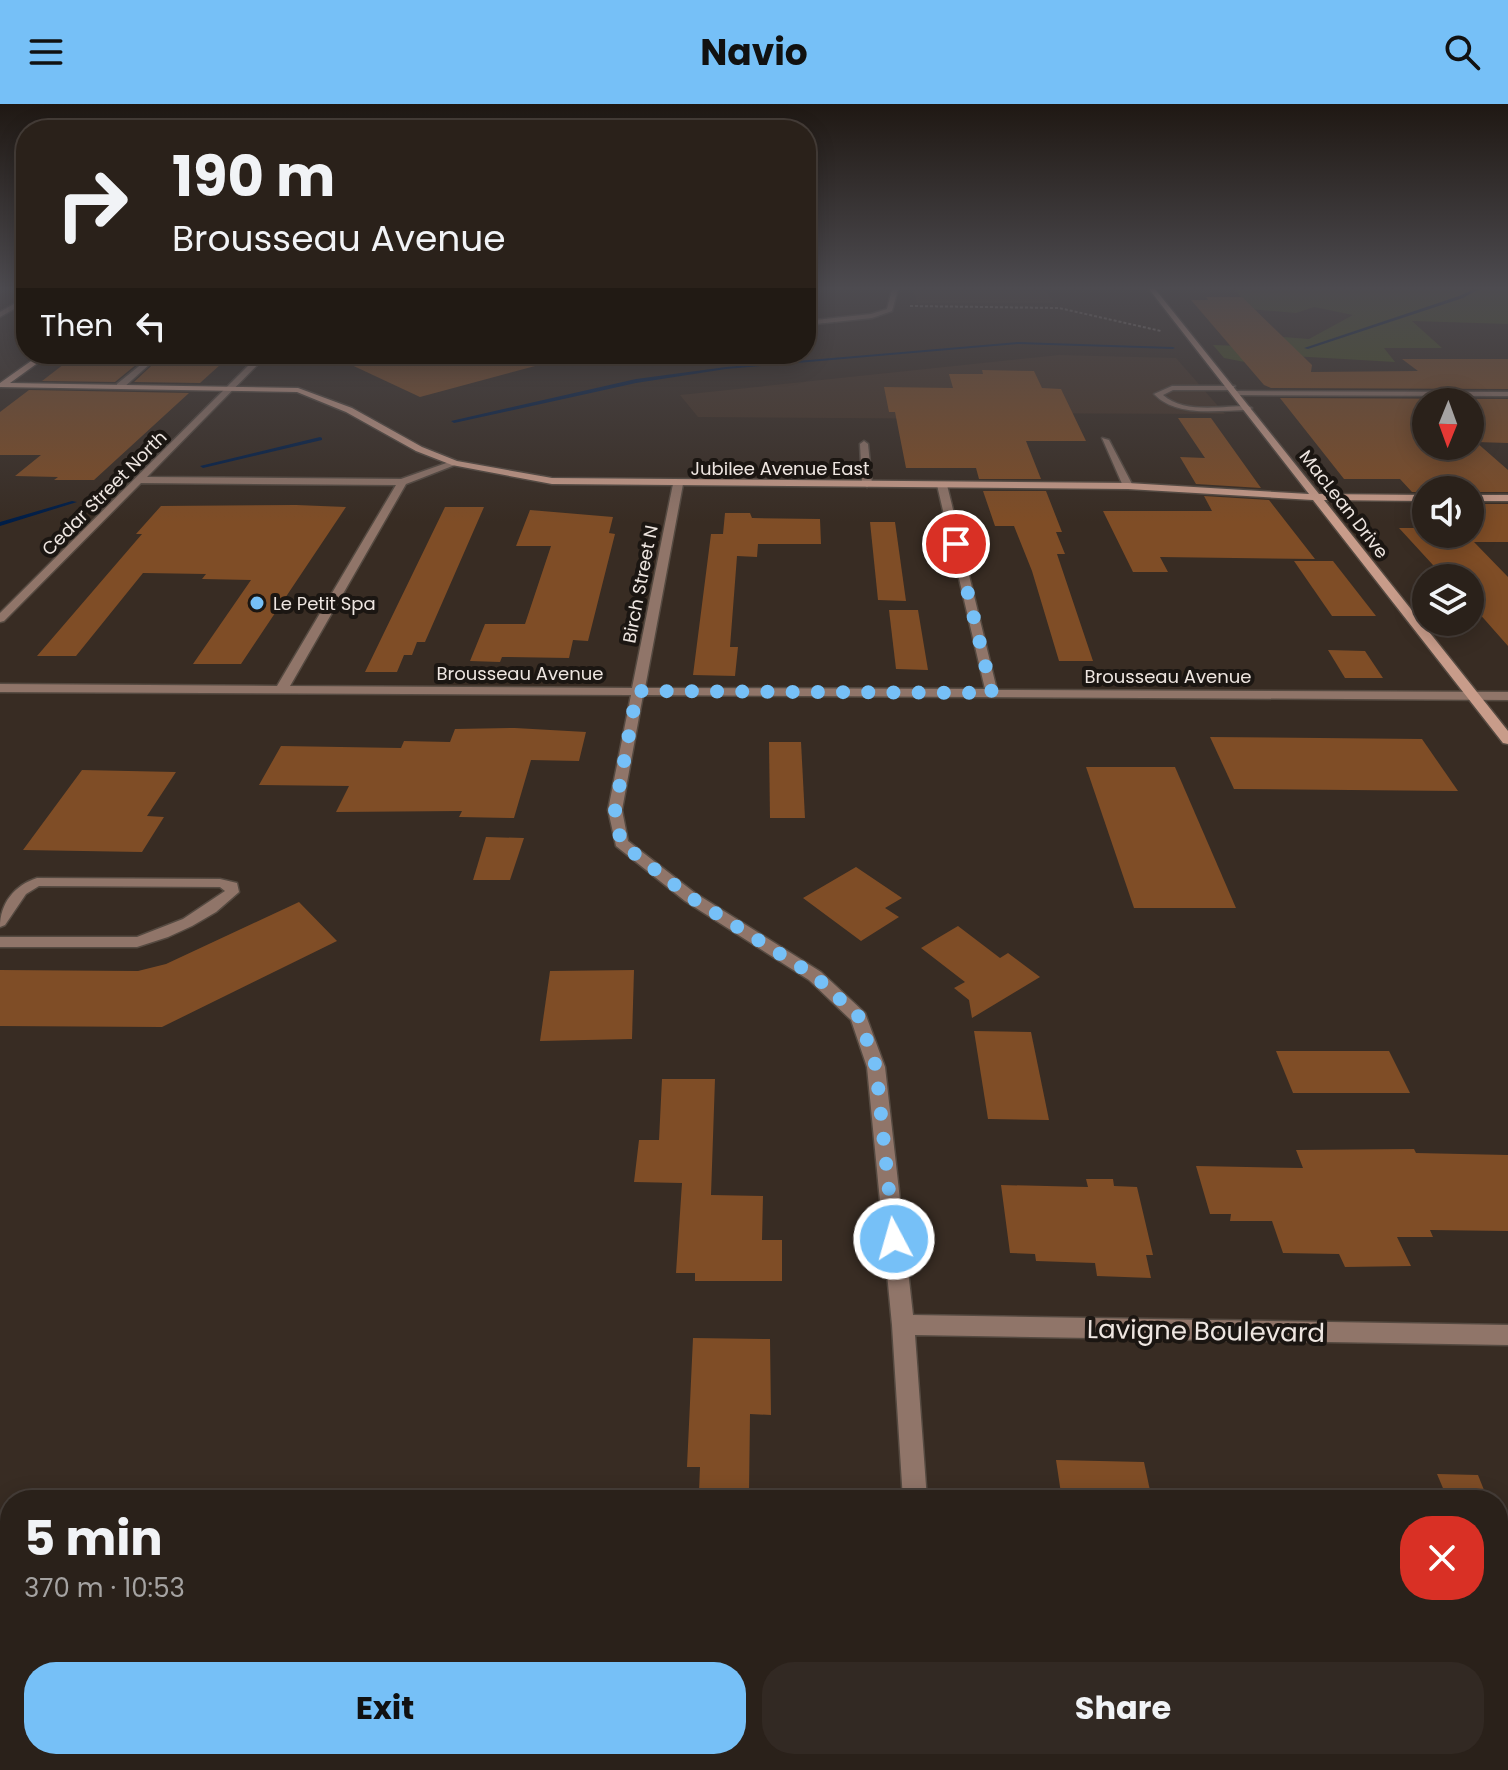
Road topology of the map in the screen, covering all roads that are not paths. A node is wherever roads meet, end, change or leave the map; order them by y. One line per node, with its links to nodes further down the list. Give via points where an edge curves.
1 (28, 367): 5 (main road)
2 (143, 367): 6 (lane)
3 (251, 367): 7 (street, Cedar Street North)
4 (1215, 367): 8 (main road, MacLean Drive)
5 (1, 386): 6 (main road, Jubilee Avenue East)
6 (120, 386): 7 (main road, Jubilee Avenue East)
7 (231, 387): 13 (main road, Jubilee Avenue East, via 298,390); 14 (street, Cedar Street North)
8 (1234, 390): 9 (street); 10 (main road, MacLean Drive); 10 (lane, via 1172,388 1158,394 1182,406)
9 (1508, 394)
10 (1248, 408): 20 (main road, MacLean Drive)
11 (1105, 440): 19 (street)
12 (864, 444): 17 (street)
13 (455, 463): 15 (street); 16 (main road, Jubilee Avenue East, via 552,481)
14 (139, 480): 15 (street); 24 (street, Cedar Street North)
15 (402, 482): 26 (street)
16 (678, 484): 17 (main road, Jubilee Avenue East); 27 (street, Birch Street N)
17 (867, 484): 18 (main road, Jubilee Avenue East)
18 (942, 485): 19 (main road, Jubilee Avenue East); 28 (street)
19 (1128, 486): 20 (main road, Jubilee Avenue East)
20 (1316, 497): 21 (main road, Jubilee Avenue East); 29 (main road, MacLean Drive)
21 (1412, 498)
22 (1484, 498): 23 (main road)
23 (1508, 498)
24 (0, 619)
25 (0, 688): 26 (street, Brousseau Avenue)
26 (281, 690): 27 (street, Brousseau Avenue)
27 (637, 691): 28 (street, Brousseau Avenue); 34 (street, via 615,810 621,843 690,897 815,976 859,1017 876,1067)
28 (992, 693): 29 (street, Brousseau Avenue)
29 (1472, 696): 30 (street, Brousseau Avenue); 31 (main road, MacLean Drive)
30 (1508, 696)
31 (1508, 740)
32 (0, 922): 33 (lane, via 21,891 37,882 232,886 220,902 137,942)
33 (0, 942)
34 (903, 1325): 35 (street, Lavigne Boulevard); 36 (street)
35 (1508, 1335)
36 (914, 1490)

